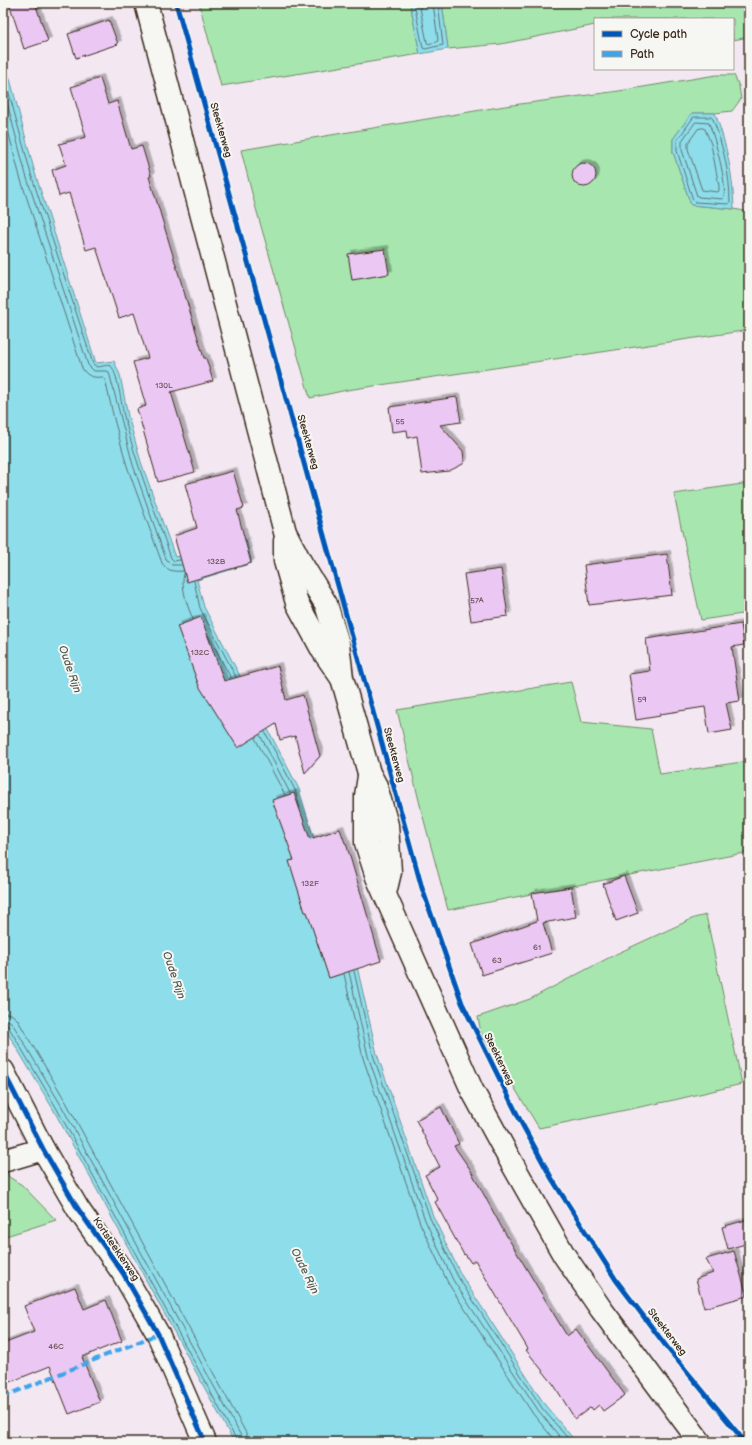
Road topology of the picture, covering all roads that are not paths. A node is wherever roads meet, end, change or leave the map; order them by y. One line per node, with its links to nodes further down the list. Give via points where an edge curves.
1 (146, 3): 6 (main road, via 285,532 285,561 297,603 323,651 342,678 387,825 390,872 385,894 472,1090 564,1255)
2 (3, 1072): 3 (main road, Kortsteekterweg)
3 (43, 1149): 4 (main road); 5 (main road, Kortsteekterweg, via 78,1209 123,1273 158,1334)
4 (3, 1161)
5 (205, 1442)
6 (700, 1442)

